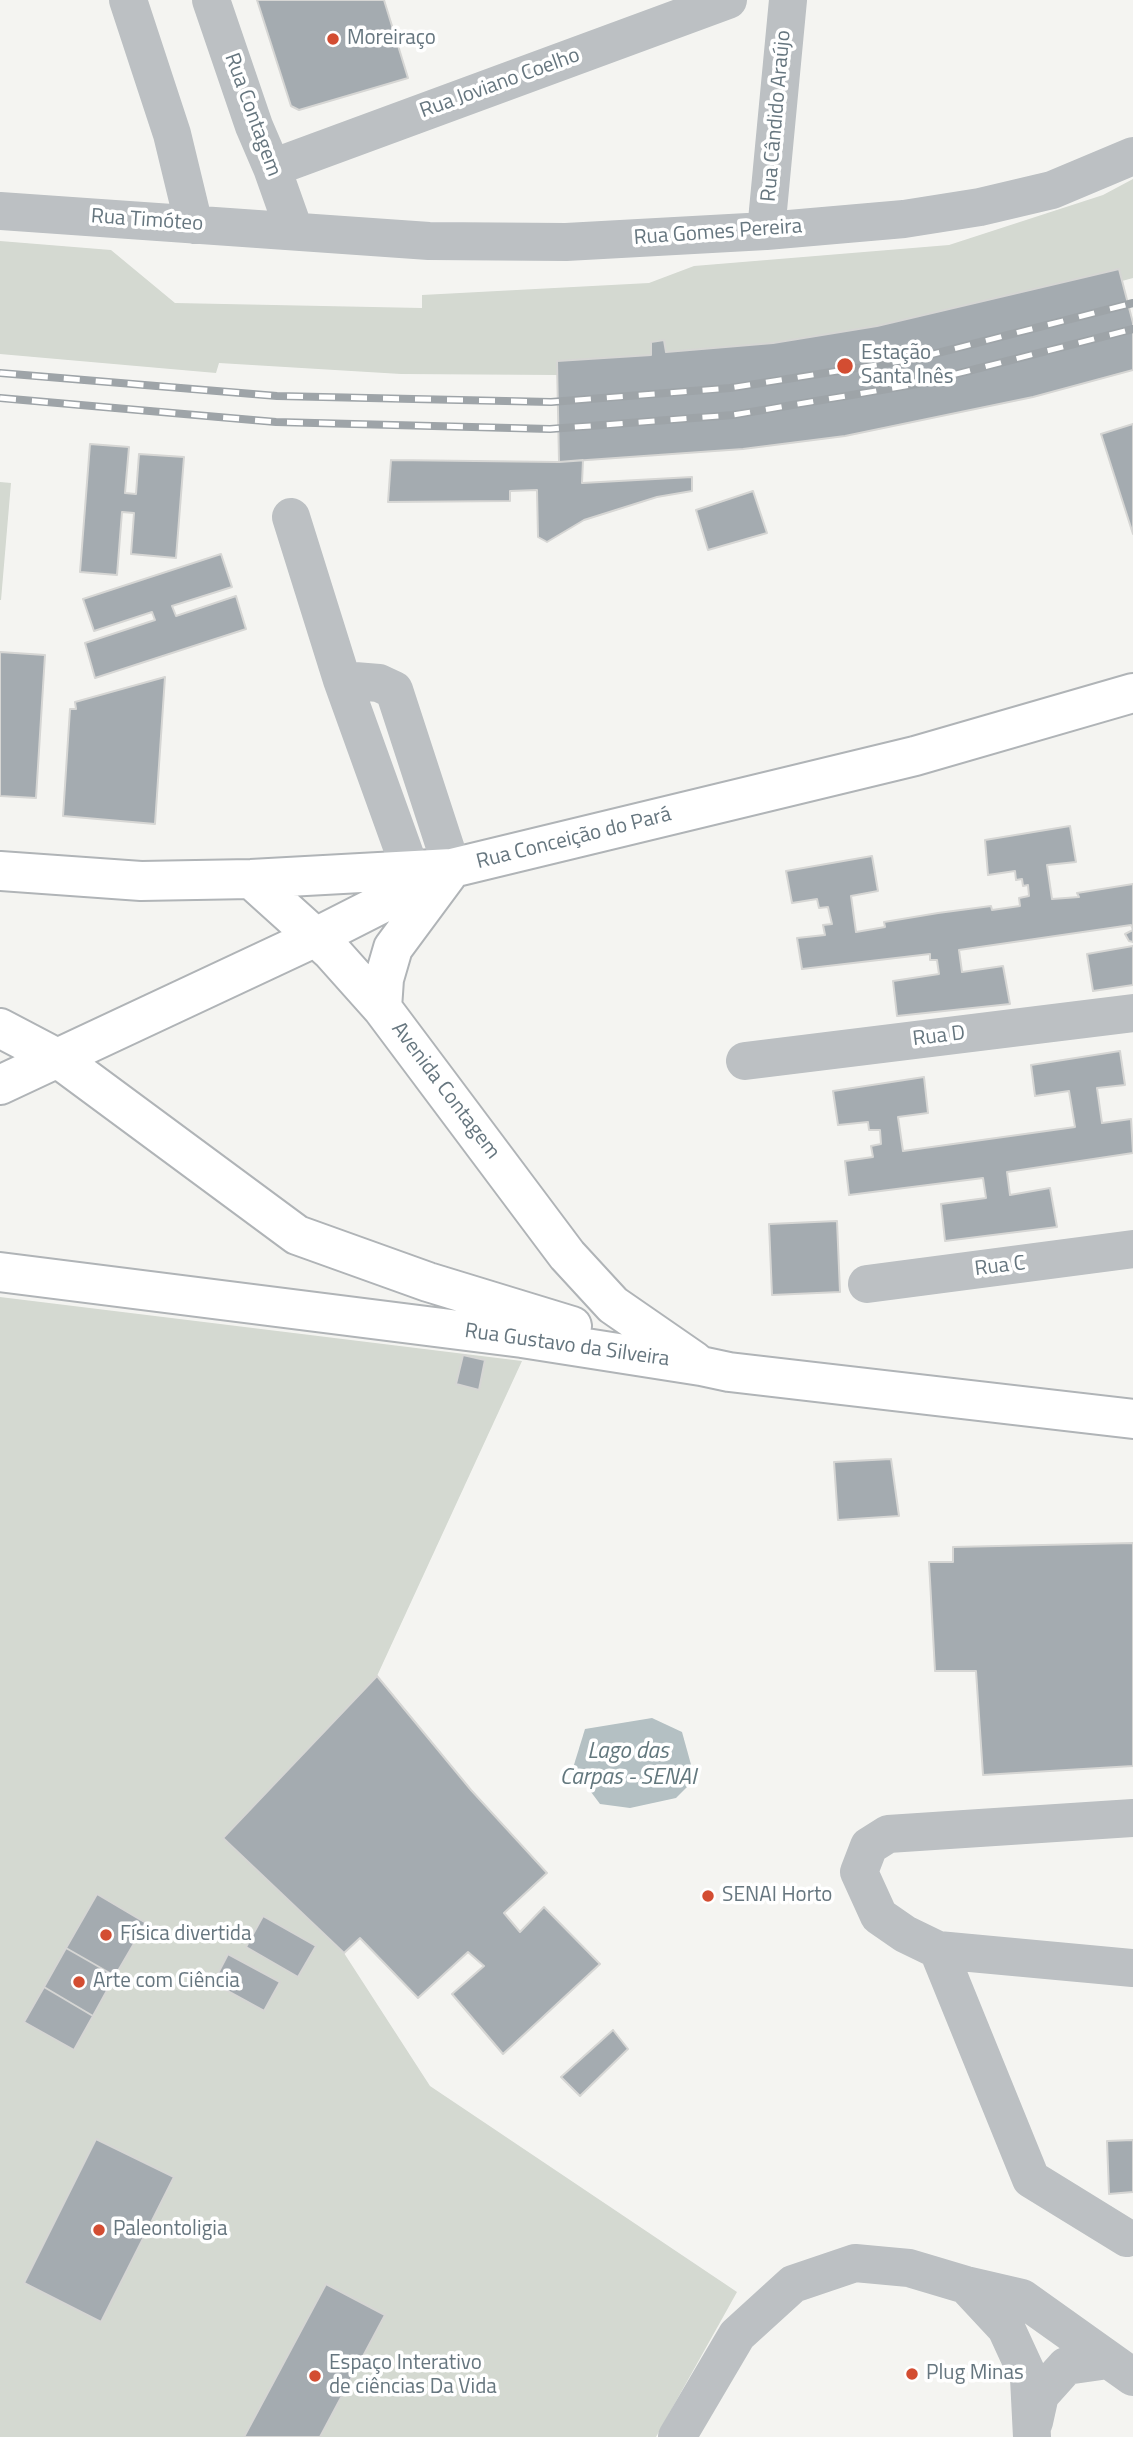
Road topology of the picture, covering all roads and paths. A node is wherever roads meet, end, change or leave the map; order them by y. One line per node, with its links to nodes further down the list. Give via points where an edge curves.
1 (128, 0): 8 (street, via 172,134)
2 (211, 0): 6 (street, Rua Contagem)
3 (728, 0): 6 (street, Rua Joviano Coelho)
4 (788, 0): 10 (street, Rua Cândido Araújo)
5 (1133, 156): 10 (street, Rua Gomes Pereira, via 1052,190 980,206 904,219)
6 (272, 168): 9 (street, Rua Contagem)
7 (0, 211): 8 (street, Rua Timóteo)
8 (194, 225): 9 (street, Rua Timóteo)
9 (294, 230): 10 (street, Rua Gomes Pereira, via 429,241 566,242)
10 (766, 231)
11 (291, 517): 12 (street)
12 (342, 680): 14 (street, via 379,683 394,690); 15 (street)
13 (1133, 693): 14 (main road, Rua Conceição do Pará, via 915,755)
14 (453, 868): 15 (main road, Rua Conceição do Pará); 18 (main road); 19 (main road, Avenida Contagem, via 393,948)
15 (410, 869): 17 (main road, Rua Conceição do Pará)
16 (0, 871): 17 (main road, Rua Conceição do Pará, via 141,881)
17 (251, 879): 18 (main road)
18 (316, 937): 19 (main road); 22 (main road)
19 (382, 1008): 28 (main road, Avenida Contagem, via 567,1255 613,1306)
20 (1133, 1013): 23 (street, Rua D)
21 (0, 1028): 22 (main road)
22 (59, 1059): 24 (main road); 28 (main road, via 297,1235 428,1282)
23 (745, 1060)
24 (0, 1085)
25 (1133, 1249): 27 (street, Rua C)
26 (0, 1272): 28 (main road, Rua Gustavo da Silveira, via 522,1338)
27 (867, 1284)
28 (701, 1366): 29 (main road, Rua Gustavo da Silveira)
29 (1133, 1419)
30 (1133, 1818): 31 (street, via 888,1834 869,1846 859,1872 879,1916)
31 (937, 1950): 32 (street); 33 (street, via 1031,2179)
32 (1133, 1968)
33 (1127, 2238)
34 (966, 2285): 35 (street, via 1022,2298); 36 (street, via 1006,2328 1029,2378); 37 (street, via 909,2268 855,2263 793,2284 737,2335)
35 (1121, 2368): 36 (street, via 1066,2366 1040,2395)
36 (1032, 2436)
37 (677, 2437)

